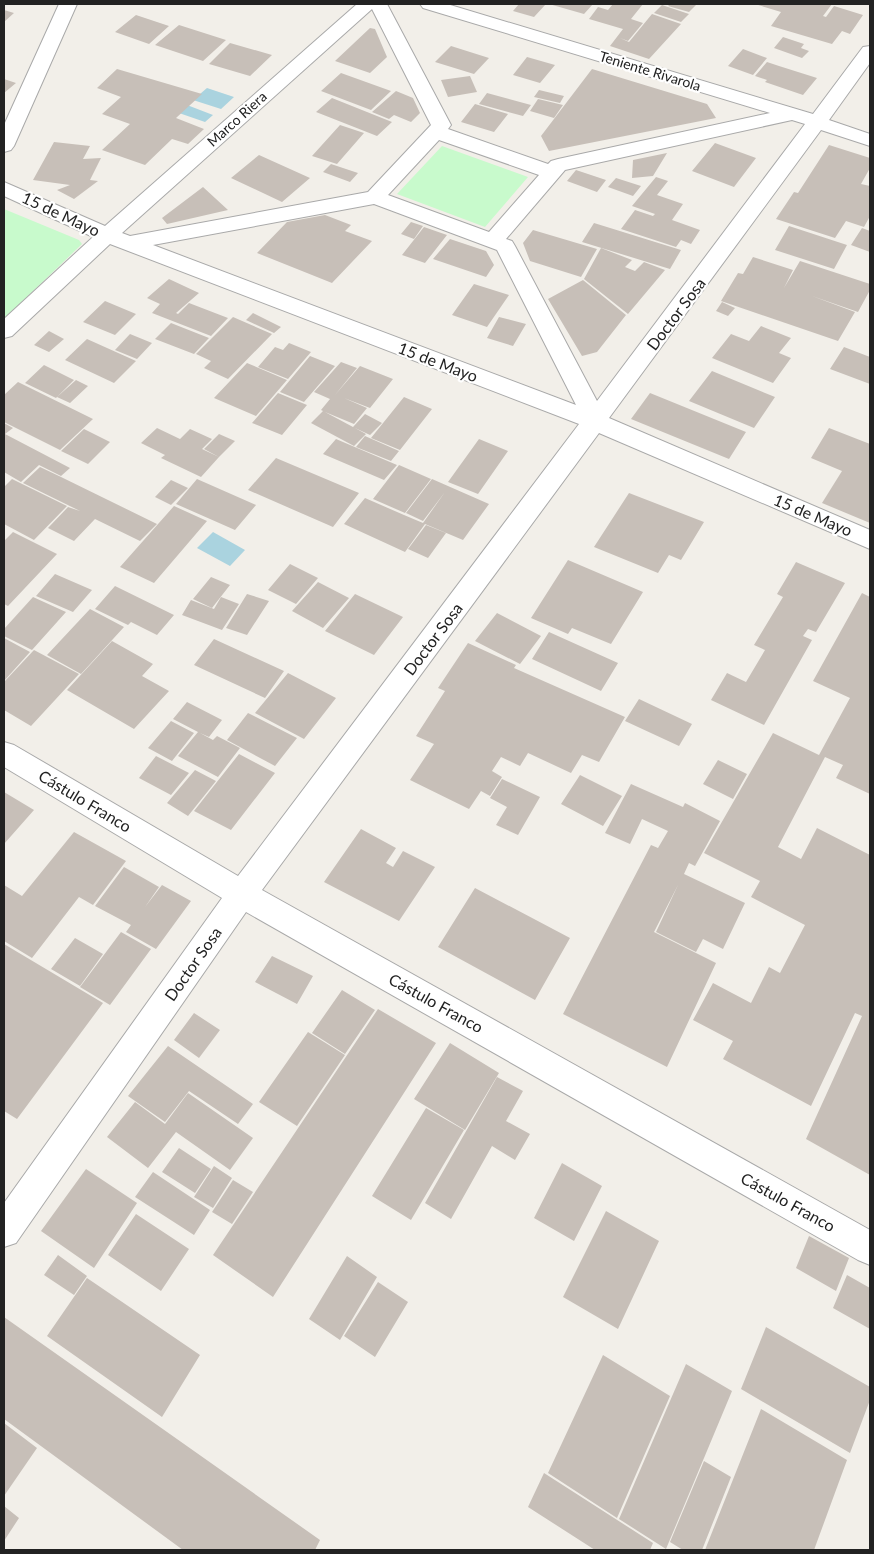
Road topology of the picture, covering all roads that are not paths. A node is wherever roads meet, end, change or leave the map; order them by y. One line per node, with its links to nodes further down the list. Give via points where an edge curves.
1 (68, 4): 10 (street)
2 (367, 4): 14 (street, Marco Riera)
3 (378, 4): 8 (street, via 441,125)
4 (429, 4): 6 (street, Teniente Rivarola)
5 (870, 51): 7 (street, Doctor Sosa)
6 (794, 114): 7 (street, Teniente Rivarola); 11 (street, via 558,165)
7 (817, 123): 9 (street, Teniente Rivarola); 18 (street, Doctor Sosa)
8 (436, 132): 11 (street); 13 (street)
9 (870, 140)
10 (4, 146)
11 (551, 172): 15 (street)
12 (4, 188): 14 (street, 15 de Mayo)
13 (375, 197): 15 (street); 16 (street)
14 (107, 235): 16 (street, 15 de Mayo); 17 (street, Marco Riera)
15 (493, 241): 18 (street, via 506,246)
16 (129, 244): 18 (street, 15 de Mayo)
17 (4, 331)
18 (596, 422): 19 (street, 15 de Mayo); 21 (street, Doctor Sosa)
19 (870, 540)
20 (4, 753): 21 (street, Cástulo Franco)
21 (242, 894): 22 (street, Doctor Sosa); 23 (street, Cástulo Franco)
22 (4, 1231)
23 (870, 1248)

